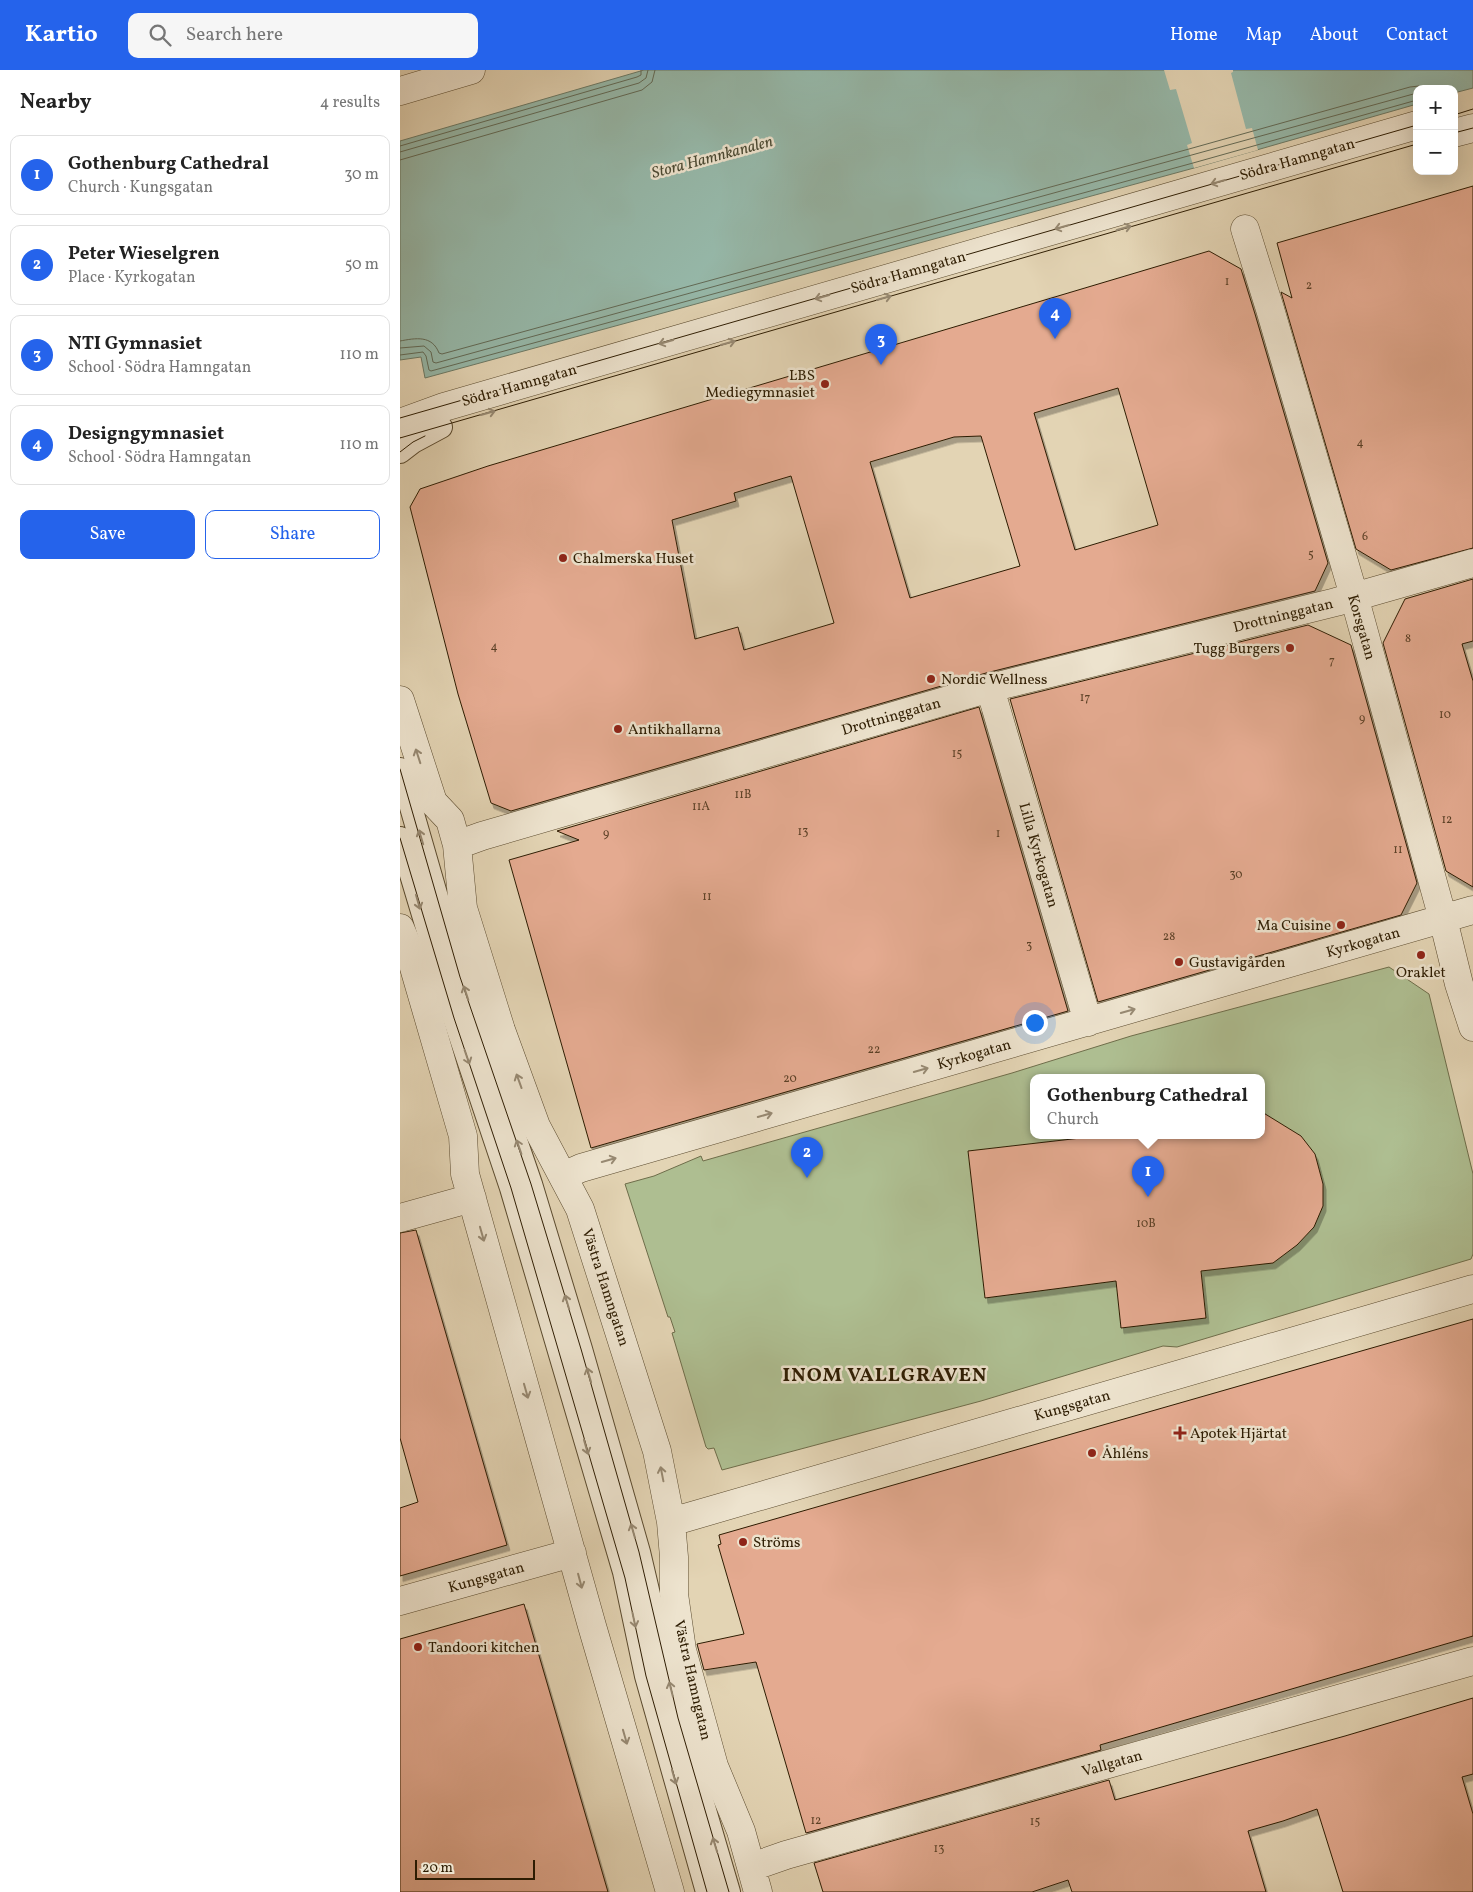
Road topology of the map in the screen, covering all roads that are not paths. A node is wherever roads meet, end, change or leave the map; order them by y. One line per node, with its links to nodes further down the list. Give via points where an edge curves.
1 (471, 70): 2 (street)
2 (400, 91)
3 (1473, 109): 4 (street)
4 (1458, 114)
5 (1413, 126): 11 (street, Södra Hamngatan, one-way to 11, via 444,406)
6 (1473, 128): 7 (street)
7 (1458, 132)
8 (1413, 145): 10 (street, Södra Hamngatan, one-way to 8)
9 (1245, 229): 14 (street, Korsgatan)
10 (441, 426): 11 (street, Södra Hamngatan); 12 (lane)
11 (400, 427)
12 (400, 452)
13 (1473, 563): 14 (street, Drottninggatan)
14 (1354, 596): 15 (street, Drottninggatan); 21 (street, Korsgatan)
15 (990, 688): 19 (street, Drottninggatan); 23 (street, Lilla Kyrkogatan)
16 (400, 700): 19 (street, Västra Hamngatan, one-way to 16, via 450,820 433,802)
17 (400, 769): 36 (lane, one-way to 17, via 678,1718 639,1552 582,1349 531,1184 460,977)
18 (400, 838): 35 (lane, one-way to 35, via 454,1018 511,1188 624,1572 646,1676)
19 (457, 845): 25 (street, Västra Hamngatan, one-way to 19, via 536,1126 501,1030 463,908)
20 (1473, 910): 21 (street, Kyrkogatan)
21 (1443, 919): 23 (street, Kyrkogatan, one-way to 21); 24 (street, Korsgatan)
22 (400, 928): 26 (street, via 463,1136 465,1174)
23 (1088, 1022): 25 (street, Kyrkogatan, one-way to 23)
24 (1473, 1027)
25 (563, 1176): 29 (street, Västra Hamngatan, one-way to 25, via 654,1442 595,1253 580,1210)
26 (472, 1198): 27 (street); 30 (street, one-way to 30)
27 (400, 1218)
28 (1473, 1288): 29 (street, Kungsgatan)
29 (671, 1522): 33 (street, Västra Hamngatan, via 674,1594 682,1650 714,1766 741,1831)
30 (572, 1553): 31 (street, Kungsgatan); 34 (street, one-way to 34)
31 (400, 1601)
32 (1473, 1660): 33 (street, Vallgatan, via 796,1853)
33 (755, 1879)
34 (670, 1892)
35 (707, 1892)
36 (729, 1892)

